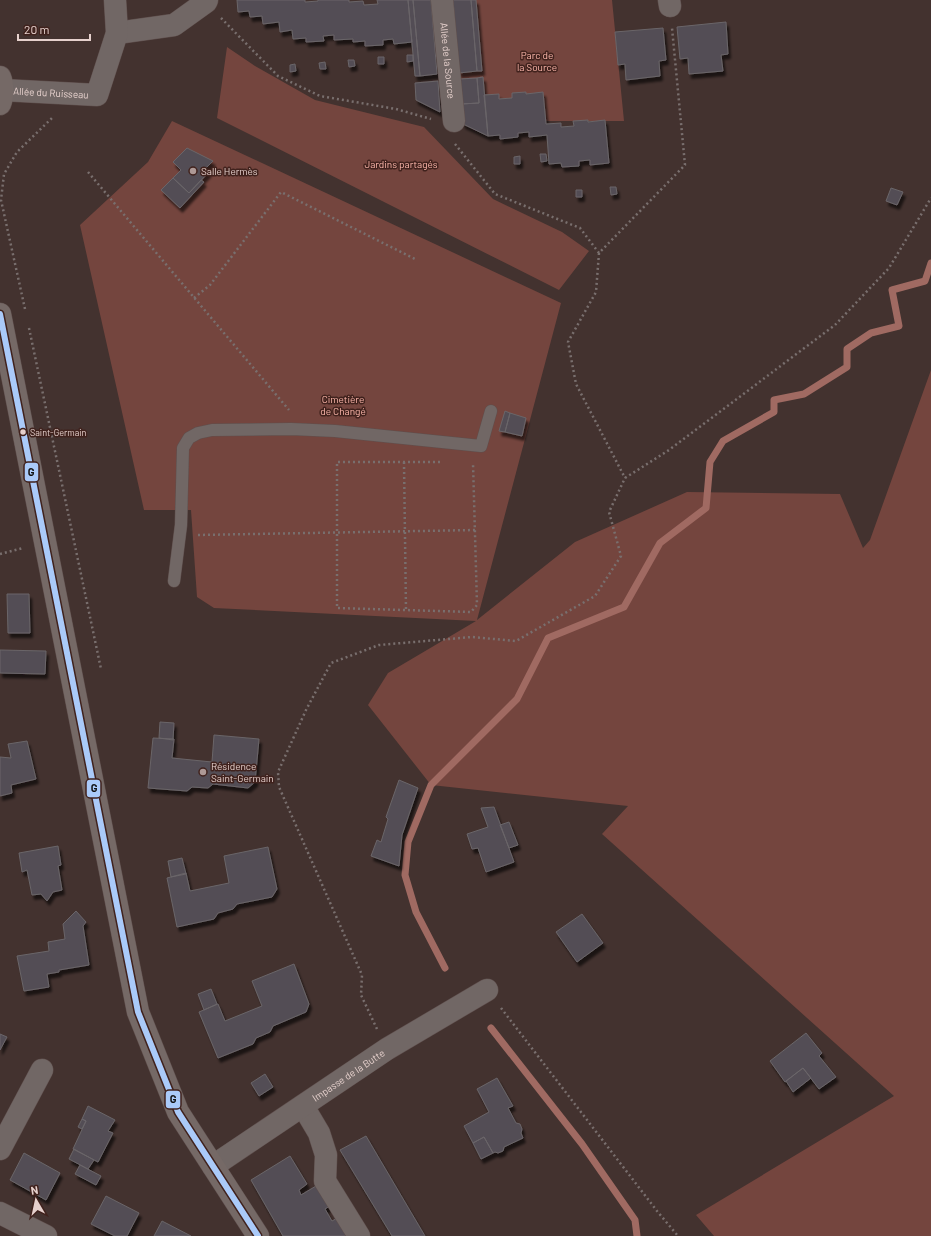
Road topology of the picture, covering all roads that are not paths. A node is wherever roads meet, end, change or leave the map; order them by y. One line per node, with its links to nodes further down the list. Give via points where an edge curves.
1 (115, 0): 4 (street, Allée du Ruisseau)
2 (442, 0): 6 (street, Allée de la Source)
3 (207, 1): 4 (street, via 174,25)
4 (117, 33): 5 (street, Allée du Ruisseau, via 97,95)
5 (0, 90)
6 (454, 121)
7 (0, 314): 14 (street, via 138,1012 178,1112)
8 (491, 411): 9 (lane, via 481,446 335,431 212,430 198,433 189,438 183,448 181,525)
9 (174, 581)
10 (487, 990): 12 (street, Impasse de la Butte, via 387,1049)
11 (42, 1070): 13 (street)
12 (303, 1106): 14 (street, Impasse de la Butte); 18 (street, via 319,1133 326,1155 325,1181)
13 (0, 1149)
14 (213, 1166): 17 (street)
15 (0, 1213): 16 (street)
16 (46, 1236)
17 (258, 1236)
18 (359, 1236)

